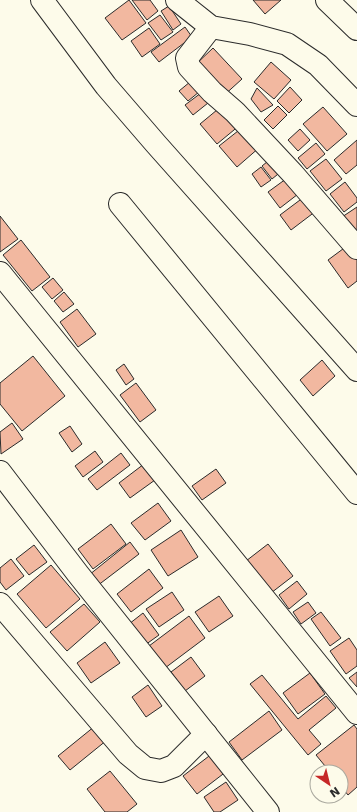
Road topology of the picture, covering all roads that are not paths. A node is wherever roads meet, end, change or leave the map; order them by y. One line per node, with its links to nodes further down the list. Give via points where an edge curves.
1 (42, 0): 10 (street, via 106,86)
2 (177, 0): 4 (street)
3 (327, 0): 5 (street)
4 (211, 27): 6 (street, via 287,44 318,65); 8 (street, via 187,58 189,67 288,169)
5 (357, 29)
6 (357, 105)
7 (120, 204): 12 (street)
8 (357, 248)
9 (0, 273): 14 (street)
10 (357, 370)
11 (0, 472): 15 (street)
12 (357, 493)
13 (0, 604): 15 (street, via 128,754 145,768 161,771 174,766)
14 (357, 713)
15 (206, 734): 16 (street)
16 (268, 812)

